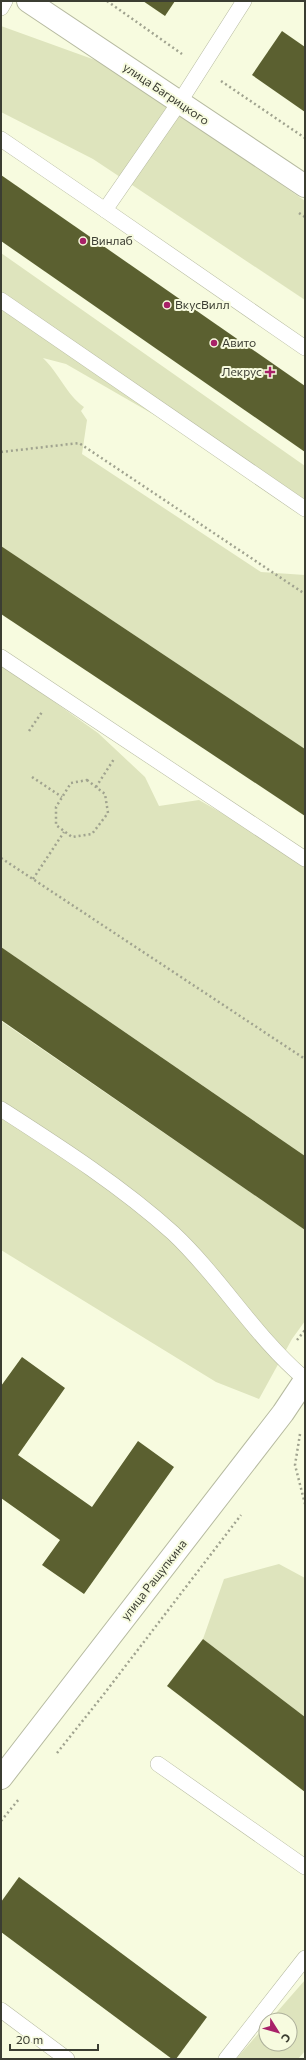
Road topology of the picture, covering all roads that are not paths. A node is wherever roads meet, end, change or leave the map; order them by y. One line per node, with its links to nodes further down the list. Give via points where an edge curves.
1 (6, 1): 4 (lane)
2 (28, 1): 5 (street, улица Багрицкого)
3 (244, 1): 5 (lane)
4 (1, 8)
5 (179, 104): 7 (street, улица Багрицкого); 8 (lane)
6 (1, 138): 8 (lane)
7 (305, 186)
8 (105, 210): 10 (lane)
9 (1, 300): 11 (lane)
10 (305, 348)
11 (305, 509)
12 (1, 657): 13 (lane)
13 (305, 859)
14 (1, 1109): 15 (lane, via 118,1188 173,1234 209,1271 282,1360)
15 (305, 1380): 17 (street, улица Ращупкина, via 283,1413)
16 (158, 1764): 18 (lane)
17 (4, 1768)
18 (305, 1867)
19 (305, 1958): 22 (lane)
20 (1, 2010): 21 (lane)
21 (67, 2059)
22 (226, 2059)

